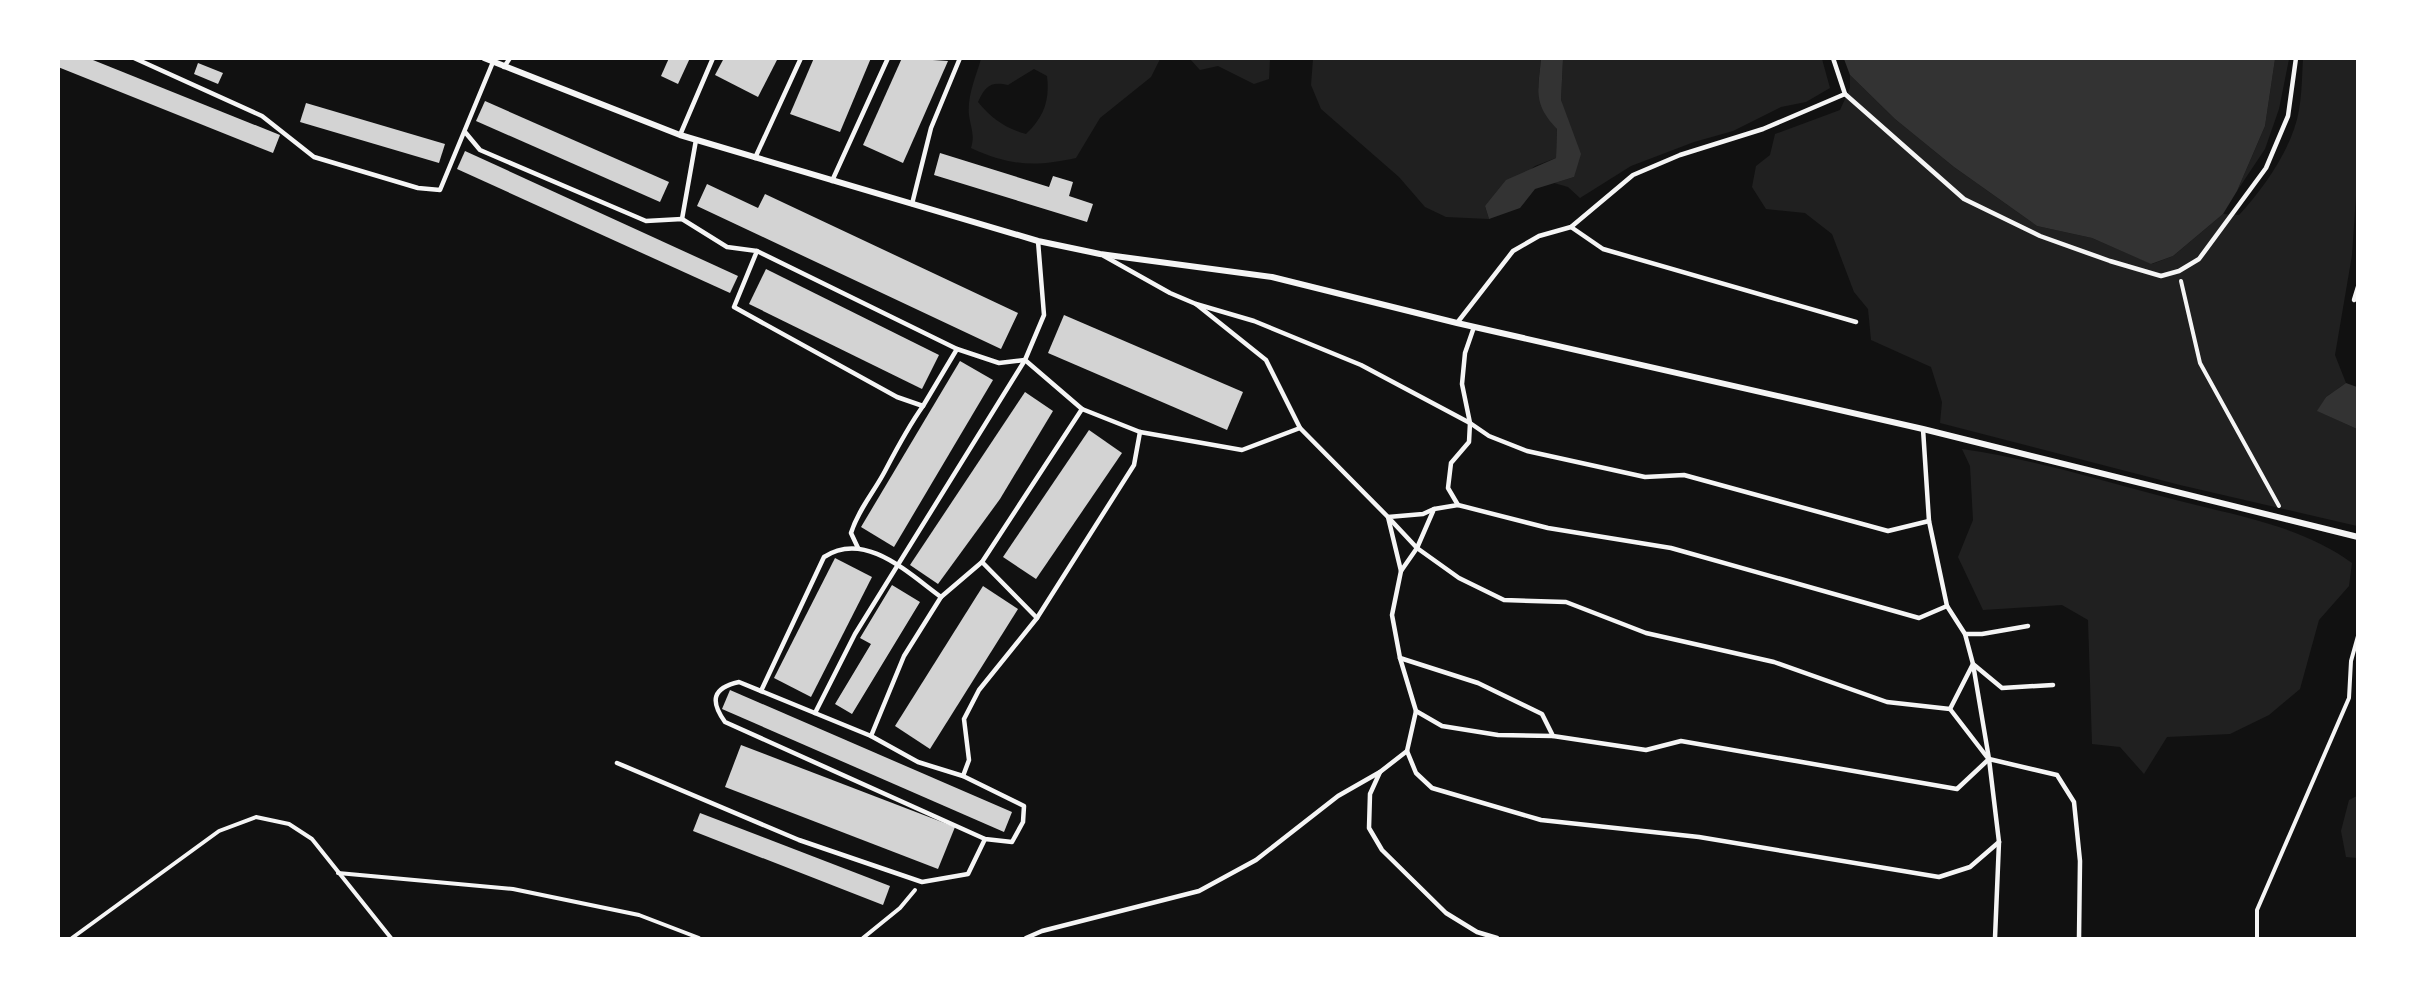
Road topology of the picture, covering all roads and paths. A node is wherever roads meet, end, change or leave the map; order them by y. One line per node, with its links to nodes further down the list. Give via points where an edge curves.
1 (134, 58): 13 (lane, via 262,116 314,157 418,188 440,190)
2 (484, 58): 10 (street)
3 (510, 58): 11 (lane)
4 (712, 58): 14 (lane)
5 (801, 58): 16 (lane)
6 (888, 58): 17 (lane)
7 (960, 58): 18 (lane, via 931,128)
8 (1833, 58): 12 (lane)
9 (2296, 58): 24 (lane, via 2288,116 2266,168 2199,258)
10 (493, 62): 11 (street); 13 (lane)
11 (504, 66): 14 (street)
12 (1845, 94): 20 (lane, via 1763,129 1680,155 1634,175); 24 (lane, via 1964,199 2040,236 2110,261 2162,276)
13 (465, 132): 19 (lane, via 480,150 645,221)
14 (680, 135): 15 (street)
15 (696, 140): 16 (street); 19 (lane)
16 (755, 158): 17 (street)
17 (832, 181): 18 (street)
18 (912, 204): 21 (street)
19 (682, 219): 22 (lane, via 727,247)
20 (1571, 227): 28 (lane, via 1603,249); 29 (lane, via 1539,236 1513,251)
21 (1038, 241): 23 (street); 32 (lane, via 1044,315)
22 (757, 251): 31 (lane); 33 (lane, via 735,307 897,397)
23 (1100, 254): 27 (lane); 29 (street, via 1272,277)
24 (2179, 271): 42 (path, via 2200,363)
25 (2358, 286): 26 (lane)
26 (2355, 300)
27 (1196, 304): 35 (lane, via 1254,321 1361,365); 36 (lane, via 1266,360)
28 (1856, 322)
29 (1457, 323): 30 (street)
30 (1474, 327): 35 (lane, via 1465,353 1462,384); 37 (street)
31 (957, 349): 32 (lane, via 999,363); 33 (lane)
32 (1025, 360): 34 (lane); 48 (lane)
33 (923, 406): 45 (lane, via 904,432 856,519 851,533)
34 (1082, 409): 38 (lane); 47 (lane)
35 (1470, 423): 39 (lane, via 1469,442 1451,464 1448,488); 43 (lane, via 1489,436 1527,451 1646,477 1684,475 1888,531)
36 (1300, 428): 38 (lane, via 1242,450); 41 (lane)
37 (1923, 429): 42 (street); 43 (lane)
38 (1140, 432): 52 (lane, via 1134,465)
39 (1458, 505): 40 (lane); 51 (lane, via 1548,528 1671,548 1919,618)
40 (1434, 509): 41 (lane, via 1423,514); 46 (lane)
41 (1388, 517): 46 (lane); 49 (lane)
42 (2286, 519): 44 (street)
43 (1929, 521): 51 (lane)
44 (2358, 537)
45 (858, 548): 48 (lane); 59 (lane, via 836,549 824,557)
46 (1417, 548): 49 (lane); 60 (lane, via 1459,578 1504,600 1566,602 1646,633 1774,662 1887,702)
47 (982, 562): 50 (lane); 52 (lane)
48 (897, 565): 50 (lane); 62 (lane, via 855,634)
49 (1401, 571): 56 (lane, via 1392,615)
50 (941, 597): 63 (lane, via 904,656)
51 (1947, 606): 54 (lane)
52 (1037, 618): 69 (lane, via 979,690 964,719 969,760)
53 (2028, 626): 54 (lane)
54 (1965, 634): 57 (lane)
55 (2358, 636): 82 (path, via 2351,661 2349,698 2257,910)
56 (1401, 658): 61 (lane); 64 (lane, via 1478,683 1542,714)
57 (1973, 664): 58 (lane, via 2002,688); 60 (lane); 66 (lane)
58 (2052, 685)
59 (761, 691): 62 (lane); 70 (lane, via 739,682 724,685 716,694 715,708 725,722)
60 (1950, 709): 66 (lane)
61 (1416, 711): 64 (lane, via 1442,726 1498,735); 65 (lane)
62 (815, 713): 63 (lane)
63 (871, 736): 69 (lane, via 918,762)
64 (1553, 736): 66 (lane, via 1647,750 1681,741 1958,789)
65 (1407, 751): 68 (lane); 71 (lane, via 1416,773 1432,788 1541,820 1698,837 1940,877 1970,867)
66 (1989, 759): 71 (lane); 81 (lane, via 2057,775 2074,802 2080,861)
67 (617, 763): 73 (lane, via 800,840)
68 (1380, 772): 78 (lane, via 1338,796 1256,860 1198,891 1042,931); 79 (lane, via 1370,794 1369,828 1382,850 1446,913)
69 (963, 776): 70 (lane, via 1024,806 1023,822 1012,842)
70 (985, 839): 73 (lane, via 968,874)
71 (1999, 842): 80 (lane)
72 (337, 873): 74 (path, via 312,839 289,824 256,817 219,831); 75 (path); 76 (path, via 513,889 639,915)
73 (922, 882): 77 (path, via 900,908)
74 (72, 939)
75 (391, 939)
76 (699, 939)
77 (863, 939)
78 (1026, 939)
79 (1497, 939)
80 (1995, 939)
81 (2079, 939)
82 (2257, 939)

